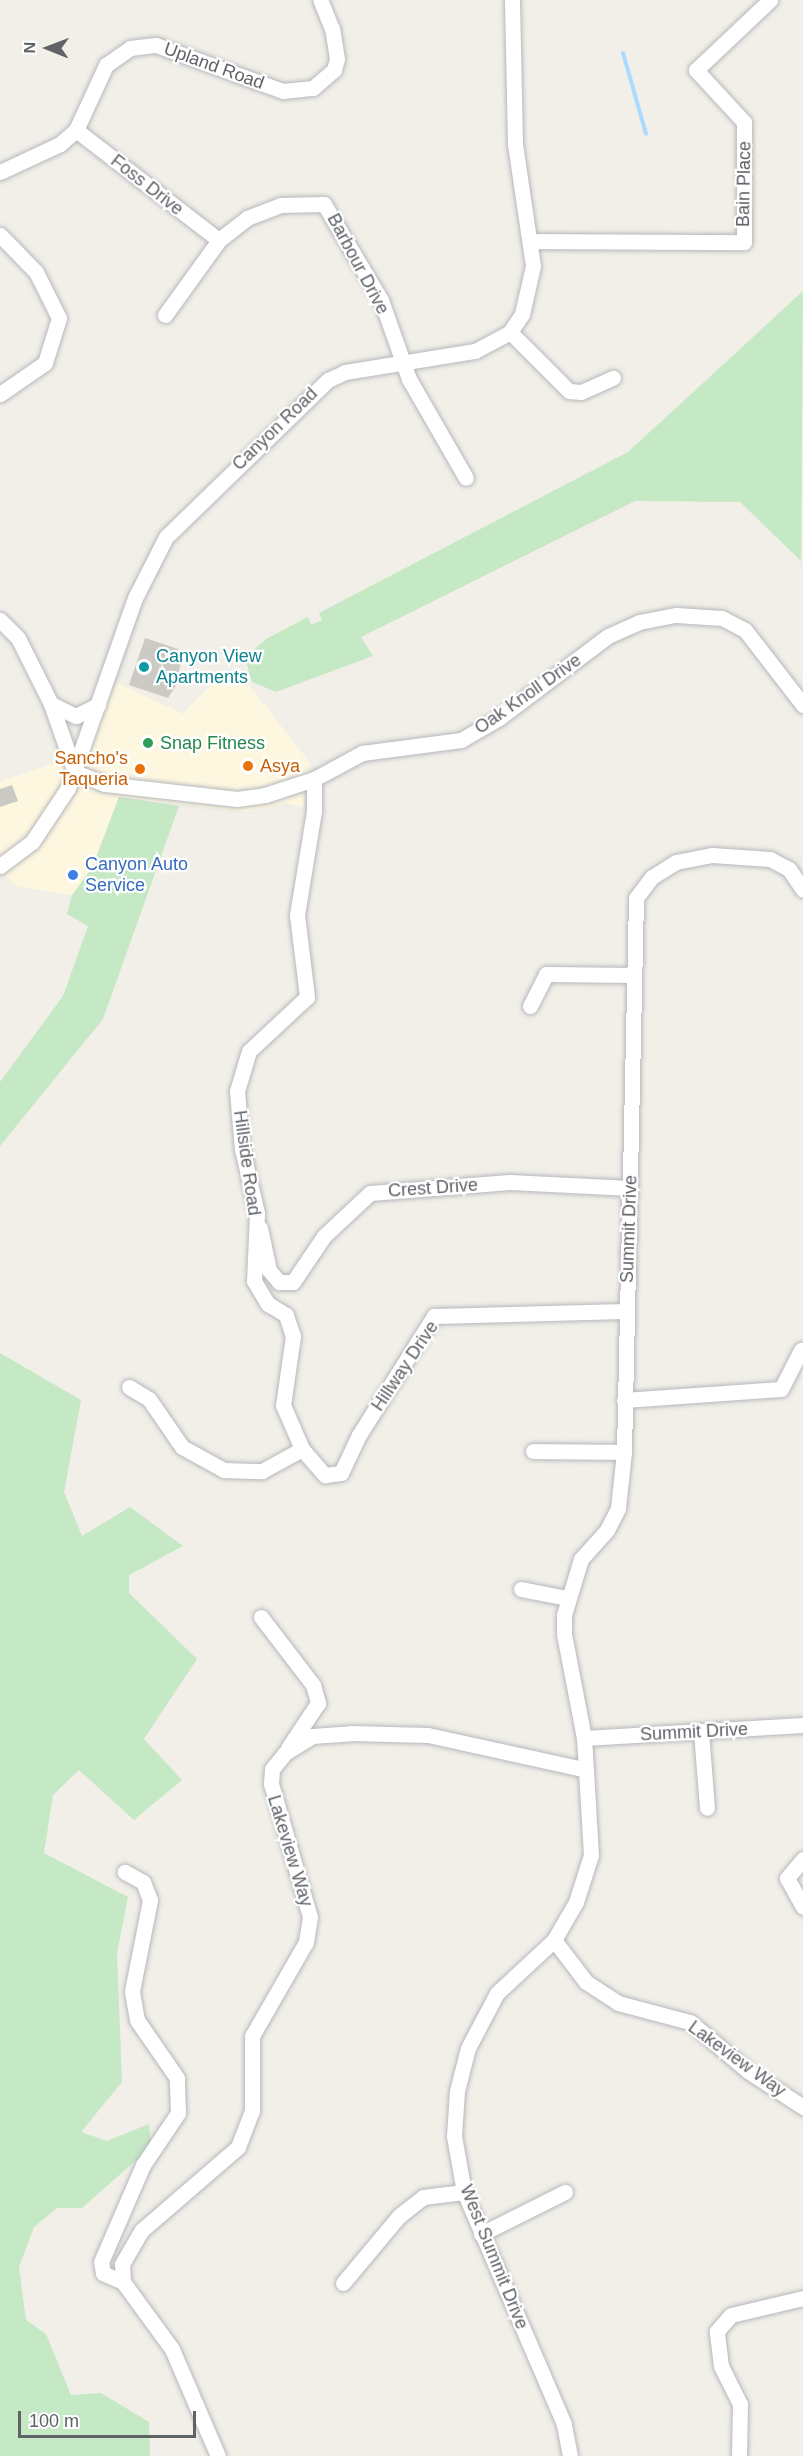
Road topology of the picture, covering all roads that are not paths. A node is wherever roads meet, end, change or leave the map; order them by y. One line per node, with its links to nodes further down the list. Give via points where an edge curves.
1 (320, 0): 4 (street, Upland Road, via 332,29 337,60 334,70 314,88 283,91 144,44 120,52 106,65)
2 (512, 0): 8 (street, via 516,144)
3 (770, 0): 8 (street, Bain Place, via 696,70 744,122 744,242)
4 (76, 130): 5 (street, Upland Road, via 50,149); 7 (street, Foss Drive)
5 (0, 172)
6 (0, 235): 13 (street, via 36,272 59,318 45,363)
7 (219, 240): 9 (street, Barbour Drive); 11 (street, Barbour Drive, via 247,218 280,205 324,204 381,300)
8 (532, 241): 10 (street, via 531,291)
9 (165, 315)
10 (510, 332): 11 (street, Canyon Road, via 475,351); 12 (street, via 569,391 581,392)
11 (404, 363): 14 (street, Barbour Drive); 17 (street, Canyon Road, via 345,372 312,392 165,537 135,598)
12 (613, 378)
13 (0, 394)
14 (466, 478)
15 (0, 620): 16 (street, via 18,638)
16 (51, 704): 17 (street, via 76,716); 19 (street)
17 (99, 705): 19 (street, Canyon Road)
18 (803, 705): 20 (street, Oak Knoll Drive, via 745,630 722,618 676,615 639,622 608,636 499,718 461,740 362,753)
19 (75, 772): 20 (street, Oak Knoll Drive, via 105,784 237,799 265,795); 21 (street, Canyon Road, via 46,825 16,857)
20 (314, 779): 26 (street, Hillside Road, via 314,811 297,915 307,998 249,1052 237,1091 242,1149)
21 (0, 866)
22 (803, 890): 23 (street, Summit Drive, via 789,869 770,859 712,855 676,862 652,876 636,898)
23 (633, 975): 24 (street, via 546,974); 25 (street, Summit Drive)
24 (530, 1006)
25 (630, 1188): 26 (street, Crest Drive, via 510,1182 370,1193 324,1236 293,1282 279,1282 269,1270); 27 (street, Summit Drive)
26 (257, 1213): 31 (street, Hillside Road, via 254,1281 268,1304 286,1315 293,1336 283,1404)
27 (626, 1311): 30 (street, Summit Drive); 31 (street, Hillway Drive, via 434,1316 359,1435 341,1473 326,1475)
28 (801, 1350): 30 (street, via 781,1389)
29 (129, 1387): 31 (street, via 149,1399 182,1447 224,1470 262,1472)
30 (624, 1400): 33 (street, Summit Drive)
31 (302, 1449)
32 (533, 1451): 33 (street)
33 (624, 1452): 35 (street, Summit Drive, via 615,1516 581,1559)
34 (521, 1589): 35 (street)
35 (567, 1598): 39 (street, Summit Drive, via 564,1634)
36 (261, 1617): 40 (street, via 313,1685 318,1702)
37 (803, 1725): 38 (street, Summit Drive)
38 (701, 1732): 39 (street, Summit Drive); 42 (street)
39 (584, 1738): 41 (street, Summit Drive)
40 (285, 1753): 41 (street, Lakeview Way, via 312,1736 428,1735); 51 (street, Lakeview Way, via 272,1769 271,1784 310,1917 306,1942 252,2036 252,2111 238,2147 141,2230 122,2265)
41 (582, 1769): 46 (street, West Summit Drive, via 591,1855 576,1902)
42 (707, 1808)
43 (803, 1859): 45 (street, via 787,1878)
44 (125, 1872): 51 (street, via 143,1882 150,1900 132,1991 137,2020 177,2078 178,2114 143,2165 101,2262 103,2273)
45 (803, 1906)
46 (554, 1940): 47 (street, Lakeview Way, via 586,1982 618,2003 690,2022 748,2071); 48 (street, West Summit Drive, via 497,1993 468,2049 457,2091 454,2136)
47 (803, 2106)
48 (464, 2192): 50 (street, West Summit Drive); 52 (street, via 423,2197 399,2216)
49 (565, 2192): 50 (street)
50 (481, 2234): 55 (street, West Summit Drive, via 564,2424)
51 (123, 2282): 54 (street, via 172,2349)
52 (343, 2283)
53 (803, 2298): 56 (street, via 731,2315 717,2331 721,2366 740,2404)
54 (218, 2456)
55 (570, 2456)
56 (739, 2456)

